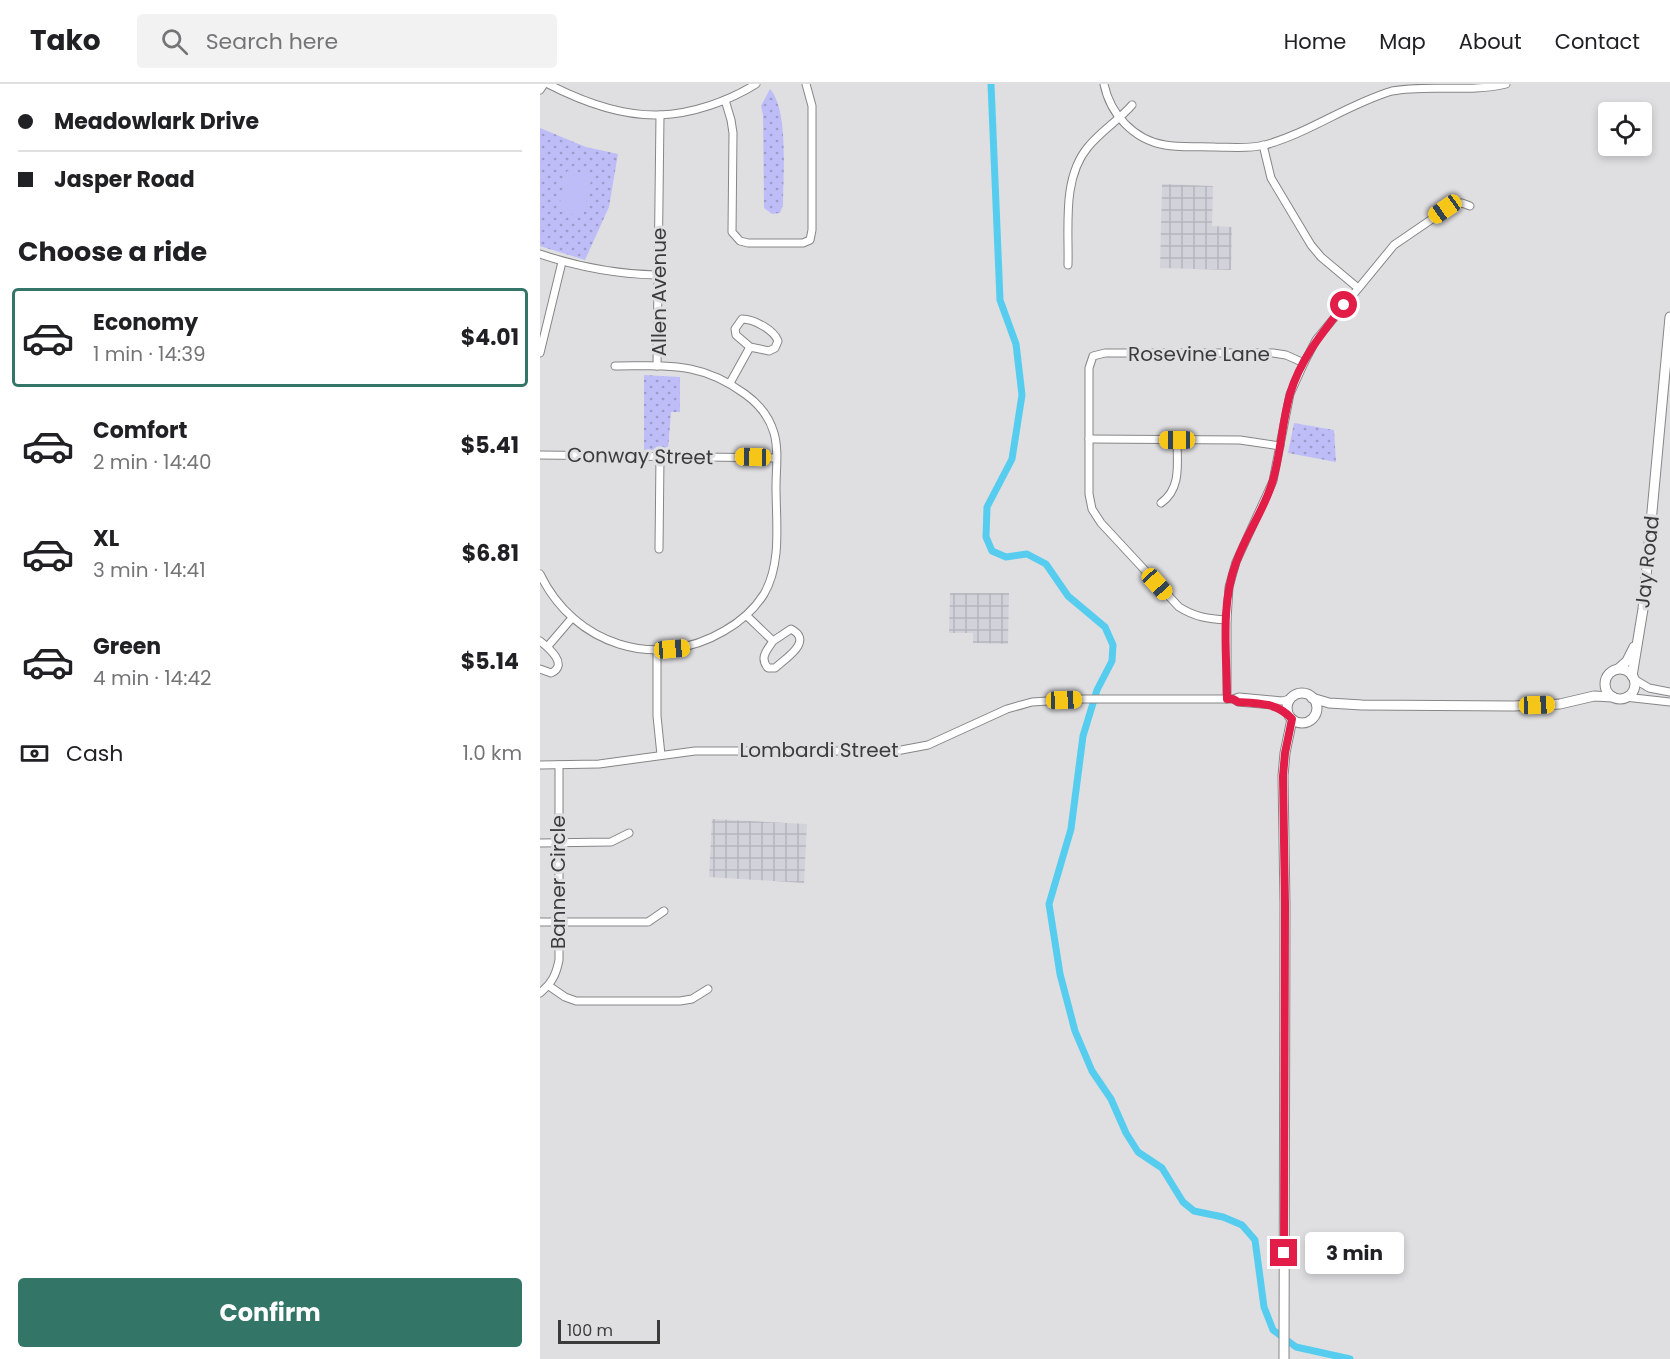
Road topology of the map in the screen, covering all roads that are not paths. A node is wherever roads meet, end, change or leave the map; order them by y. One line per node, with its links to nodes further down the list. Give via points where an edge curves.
1 (546, 84): 6 (street); 9 (street, via 593,104)
2 (756, 84): 7 (street)
3 (806, 84): 7 (street, via 812,106 812,230 810,240 803,243 748,243 732,232 733,133)
4 (1104, 84): 10 (street)
5 (1506, 84): 11 (street, via 1393,91)
6 (540, 90)
7 (725, 100): 9 (street)
8 (1132, 105): 10 (street)
9 (660, 115): 16 (street, Allen Avenue)
10 (1120, 119): 11 (street, via 1134,132 1163,145); 15 (street, via 1092,142 1074,168)
11 (1263, 145): 17 (street, via 1271,178 1311,245)
12 (1470, 206): 17 (street, via 1454,204 1412,231 1394,245)
13 (540, 254): 14 (street)
14 (562, 262): 16 (street, via 596,270); 20 (street)
15 (1068, 265)
16 (657, 275): 23 (street, Allen Avenue)
17 (1358, 288): 21 (street, via 1316,340)
18 (1670, 318): 25 (street, Jay Road)
19 (750, 347): 19 (street, via 736,335 735,329 742,319 775,334 778,341 769,351); 24 (street)
20 (540, 353)
21 (1304, 363): 26 (street, Rosevine Lane, via 1273,353 1094,356 1089,368); 28 (street, via 1290,394)
22 (615, 366): 23 (street)
23 (657, 366): 24 (street, Allen Avenue, via 698,370)
24 (730, 383): 31 (street, Allen Avenue, via 757,403 770,421)
25 (1667, 387): 38 (street, Jay Road)
26 (1089, 439): 27 (street); 37 (street, via 1089,494 1101,523 1179,607 1205,619)
27 (1177, 440): 28 (street, via 1240,440); 32 (street, via 1175,488)
28 (1280, 446): 37 (street, via 1273,482 1236,562 1229,587)
29 (540, 455): 30 (street, Conway Street)
30 (660, 456): 31 (street, Conway Street); 33 (street)
31 (776, 458): 35 (street, Allen Avenue, via 777,551 764,594)
32 (1161, 503)
33 (659, 549)
34 (540, 574): 36 (street, Allen Avenue)
35 (747, 616): 40 (street); 42 (street, Allen Avenue, via 686,648)
36 (572, 618): 41 (street); 42 (street, Allen Avenue, via 611,641)
37 (1227, 620): 52 (street)
38 (1640, 628): 44 (street, Jay Road, via 1630,656); 45 (street, Jay Road)
39 (540, 641): 41 (street)
40 (773, 641): 40 (street, via 763,656 768,668 775,668 800,646 801,639 791,629)
41 (548, 646): 43 (street, via 559,667 551,673)
42 (657, 650): 58 (street)
43 (540, 669)
44 (1618, 669): 45 (street, via 1626,670); 46 (street)
45 (1633, 678): 47 (street, via 1649,688); 49 (street, via 1634,688)
46 (1606, 679): 48 (street); 51 (street)
47 (1670, 692)
48 (1613, 697): 49 (street); 51 (street)
49 (1625, 697): 54 (street)
50 (1312, 698): 53 (street, via 1301,693); 55 (street); 57 (street, via 1316,709)
51 (1583, 698): 55 (street, via 1560,704)
52 (1230, 699): 53 (street, Lombardi Street); 56 (street, Lombardi Street, via 1273,705); 58 (street, Lombardi Street, via 1048,700 1018,706 913,749 695,751)
53 (1290, 699): 56 (street)
54 (1670, 702)
55 (1362, 705): 57 (street, via 1325,710)
56 (1290, 716): 57 (street, via 1299,723); 61 (street)
57 (1311, 719): 61 (street, via 1295,735)
58 (661, 755): 60 (street, Lombardi Street)
59 (540, 765): 60 (street, Lombardi Street)
60 (559, 765): 64 (street, Banner Circle)
61 (1284, 783): 71 (street)
62 (629, 833): 64 (street, via 611,842)
63 (540, 843): 64 (street)
64 (558, 843): 67 (street, Banner Circle)
65 (664, 911): 67 (street, via 648,922)
66 (540, 922): 67 (street)
67 (558, 922): 68 (street, Banner Circle, via 559,960)
68 (549, 986): 69 (street, via 576,1001 680,1001); 70 (street)
69 (708, 989)
70 (540, 993)
71 (1284, 1359)

